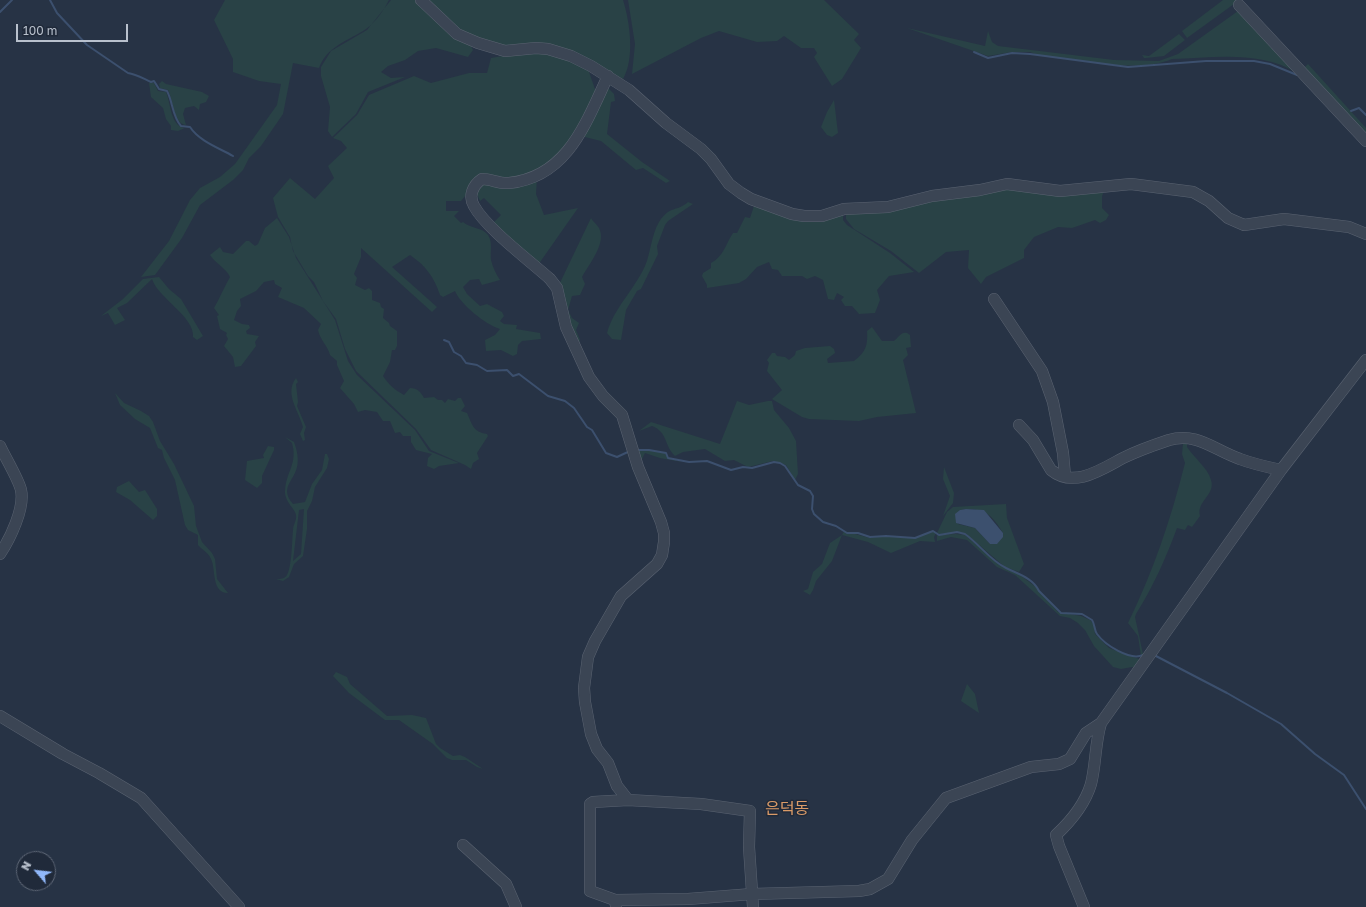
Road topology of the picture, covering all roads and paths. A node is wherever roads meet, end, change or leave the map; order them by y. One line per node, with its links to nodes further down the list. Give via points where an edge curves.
1 (421, 0): 3 (street, via 457,34 478,43 498,51 536,48 560,52)
2 (1239, 5): 4 (street)
3 (608, 76): 5 (street, via 701,149 729,184 741,193 768,206 804,216 822,216 844,209 888,206 1007,184 1060,191 1131,184 1193,192 1209,201 1228,218 1244,225 1284,219 1349,227); 15 (street, via 578,139 565,156 532,178 508,183 482,179 476,184 472,196 473,205 490,225 557,288 566,327 583,367 593,385 622,415 638,467 661,522 664,542 662,555 650,572 621,596 588,657 586,673 585,702 591,734 597,749 608,763 619,790)
4 (1366, 141)
5 (1366, 234)
6 (994, 300): 11 (street, via 1042,371 1053,402)
7 (1366, 360): 10 (street)
8 (1020, 425): 11 (street, via 1033,440 1046,465 1054,473)
9 (0, 446): 12 (street, via 21,490 17,517)
10 (1281, 470): 11 (street, via 1239,459 1195,438 1186,437 1148,448 1091,475 1075,478); 14 (street)
11 (1065, 476)
12 (0, 554)
13 (0, 716): 19 (street, via 141,798)
14 (1101, 723): 17 (street, via 1086,733 1070,759 1059,764 1031,767 946,798 912,840 888,879 881,884 858,891); 22 (street, via 1091,783 1086,796 1068,824 1056,835 1058,846)
15 (628, 800): 17 (street, via 701,804 750,811); 18 (street, via 590,804 590,891)
16 (463, 845): 20 (street, via 506,884)
17 (752, 894): 18 (street); 21 (street)
18 (616, 903)
19 (239, 907)
20 (516, 907)
21 (753, 907)
22 (1084, 907)

